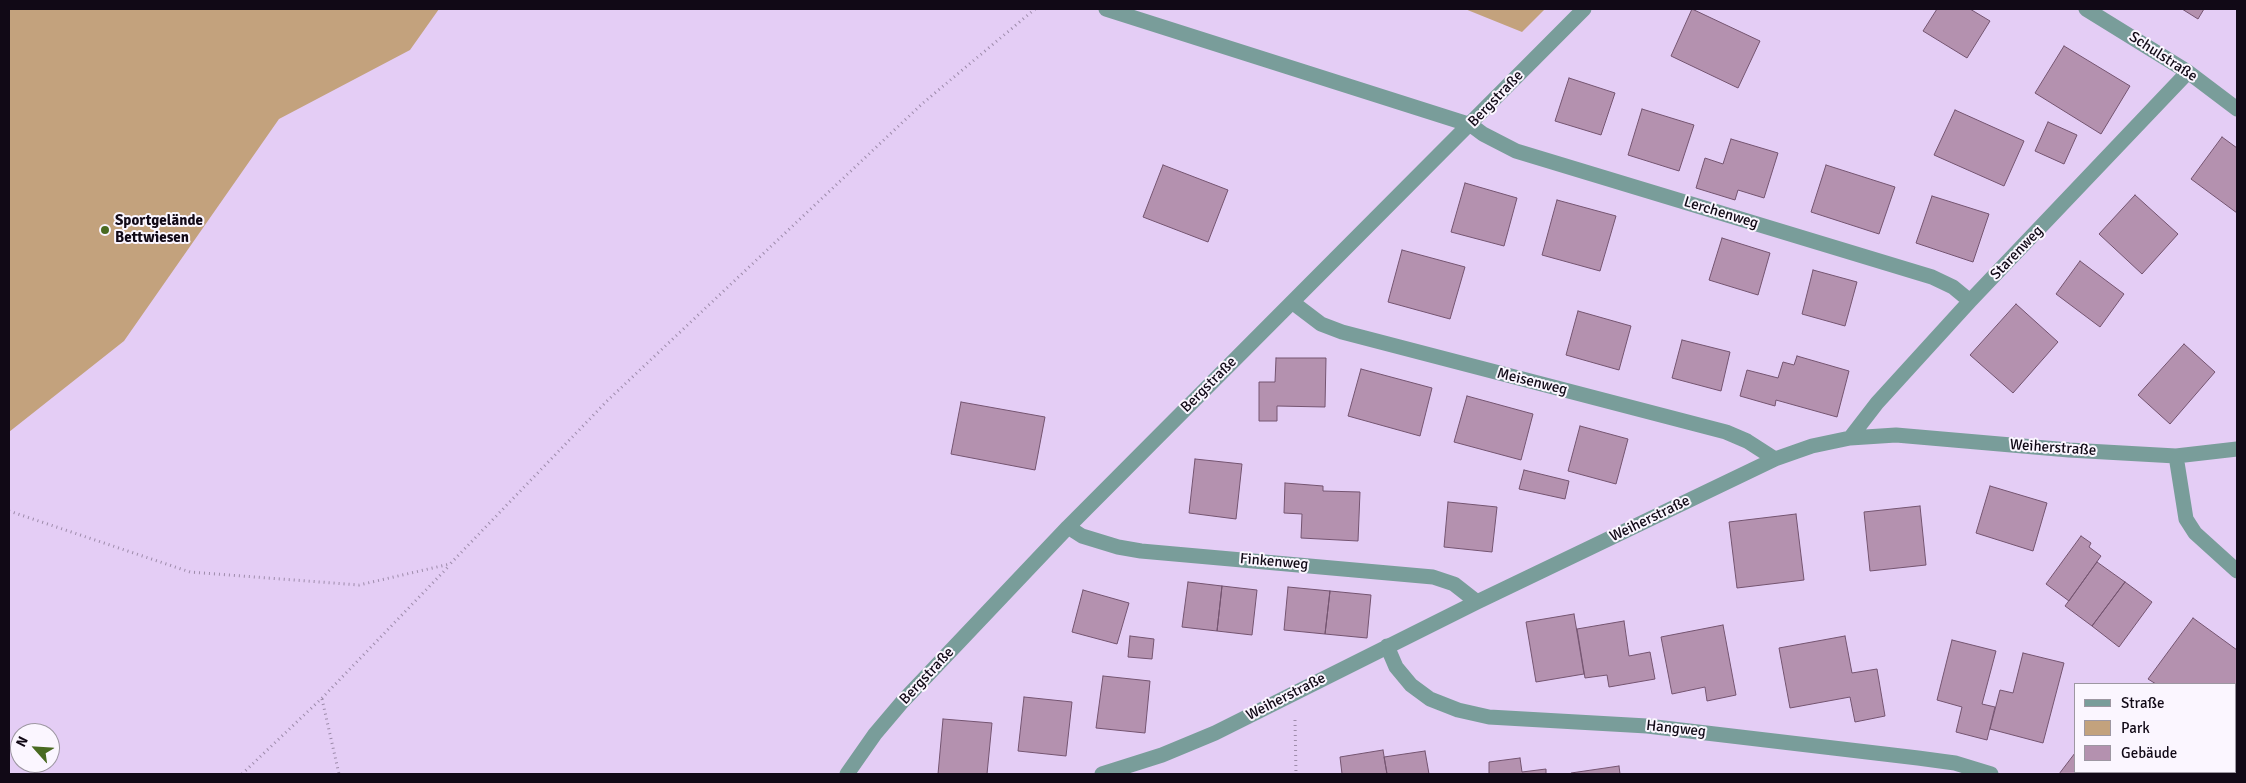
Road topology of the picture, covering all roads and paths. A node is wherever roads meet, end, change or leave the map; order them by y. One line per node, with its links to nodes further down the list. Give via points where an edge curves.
1 (1035, 9): 16 (path, via 923,103 607,400)
2 (1106, 9): 7 (street, Lerchenweg)
3 (1584, 9): 7 (street, Bergstraße)
4 (2086, 9): 5 (street, Schulstraße)
5 (2188, 72): 6 (street, Schulstraße); 8 (street, Starenweg)
6 (2237, 109)
7 (1471, 125): 8 (street, Lerchenweg, via 1516,151 1932,277); 9 (street, Bergstraße)
8 (1970, 301): 10 (street, Starenweg, via 1877,403)
9 (1292, 302): 13 (street, Meisenweg, via 1321,324 1342,332 1726,432); 15 (street, Bergstraße)
10 (1850, 438): 12 (street, Weiherstraße, via 1896,435); 13 (street, Weiherstraße)
11 (2237, 449): 12 (street, Weiherstraße)
12 (2176, 456): 17 (street, via 2186,519 2195,533)
13 (1774, 459): 18 (street, Weiherstraße)
14 (9, 511): 16 (path, via 190,572 359,585)
15 (1068, 527): 18 (street, Finkenweg, via 1082,536 1118,547 1433,576 1454,584); 24 (street, Bergstraße, via 903,701)
16 (450, 564): 21 (path)
17 (2237, 571)
18 (1477, 602): 19 (street, Weiherstraße)
19 (1387, 646): 20 (street, Weiherstraße); 27 (street, Hangweg, via 1396,667 1411,685 1430,699 1481,716 1648,726 1955,763)
20 (1295, 692): 25 (street, Weiherstraße, via 1189,744); 26 (path)
21 (322, 698): 22 (path); 23 (path)
22 (242, 774)
23 (339, 774)
24 (847, 774)
25 (1102, 774)
26 (1296, 774)
27 (1991, 774)

